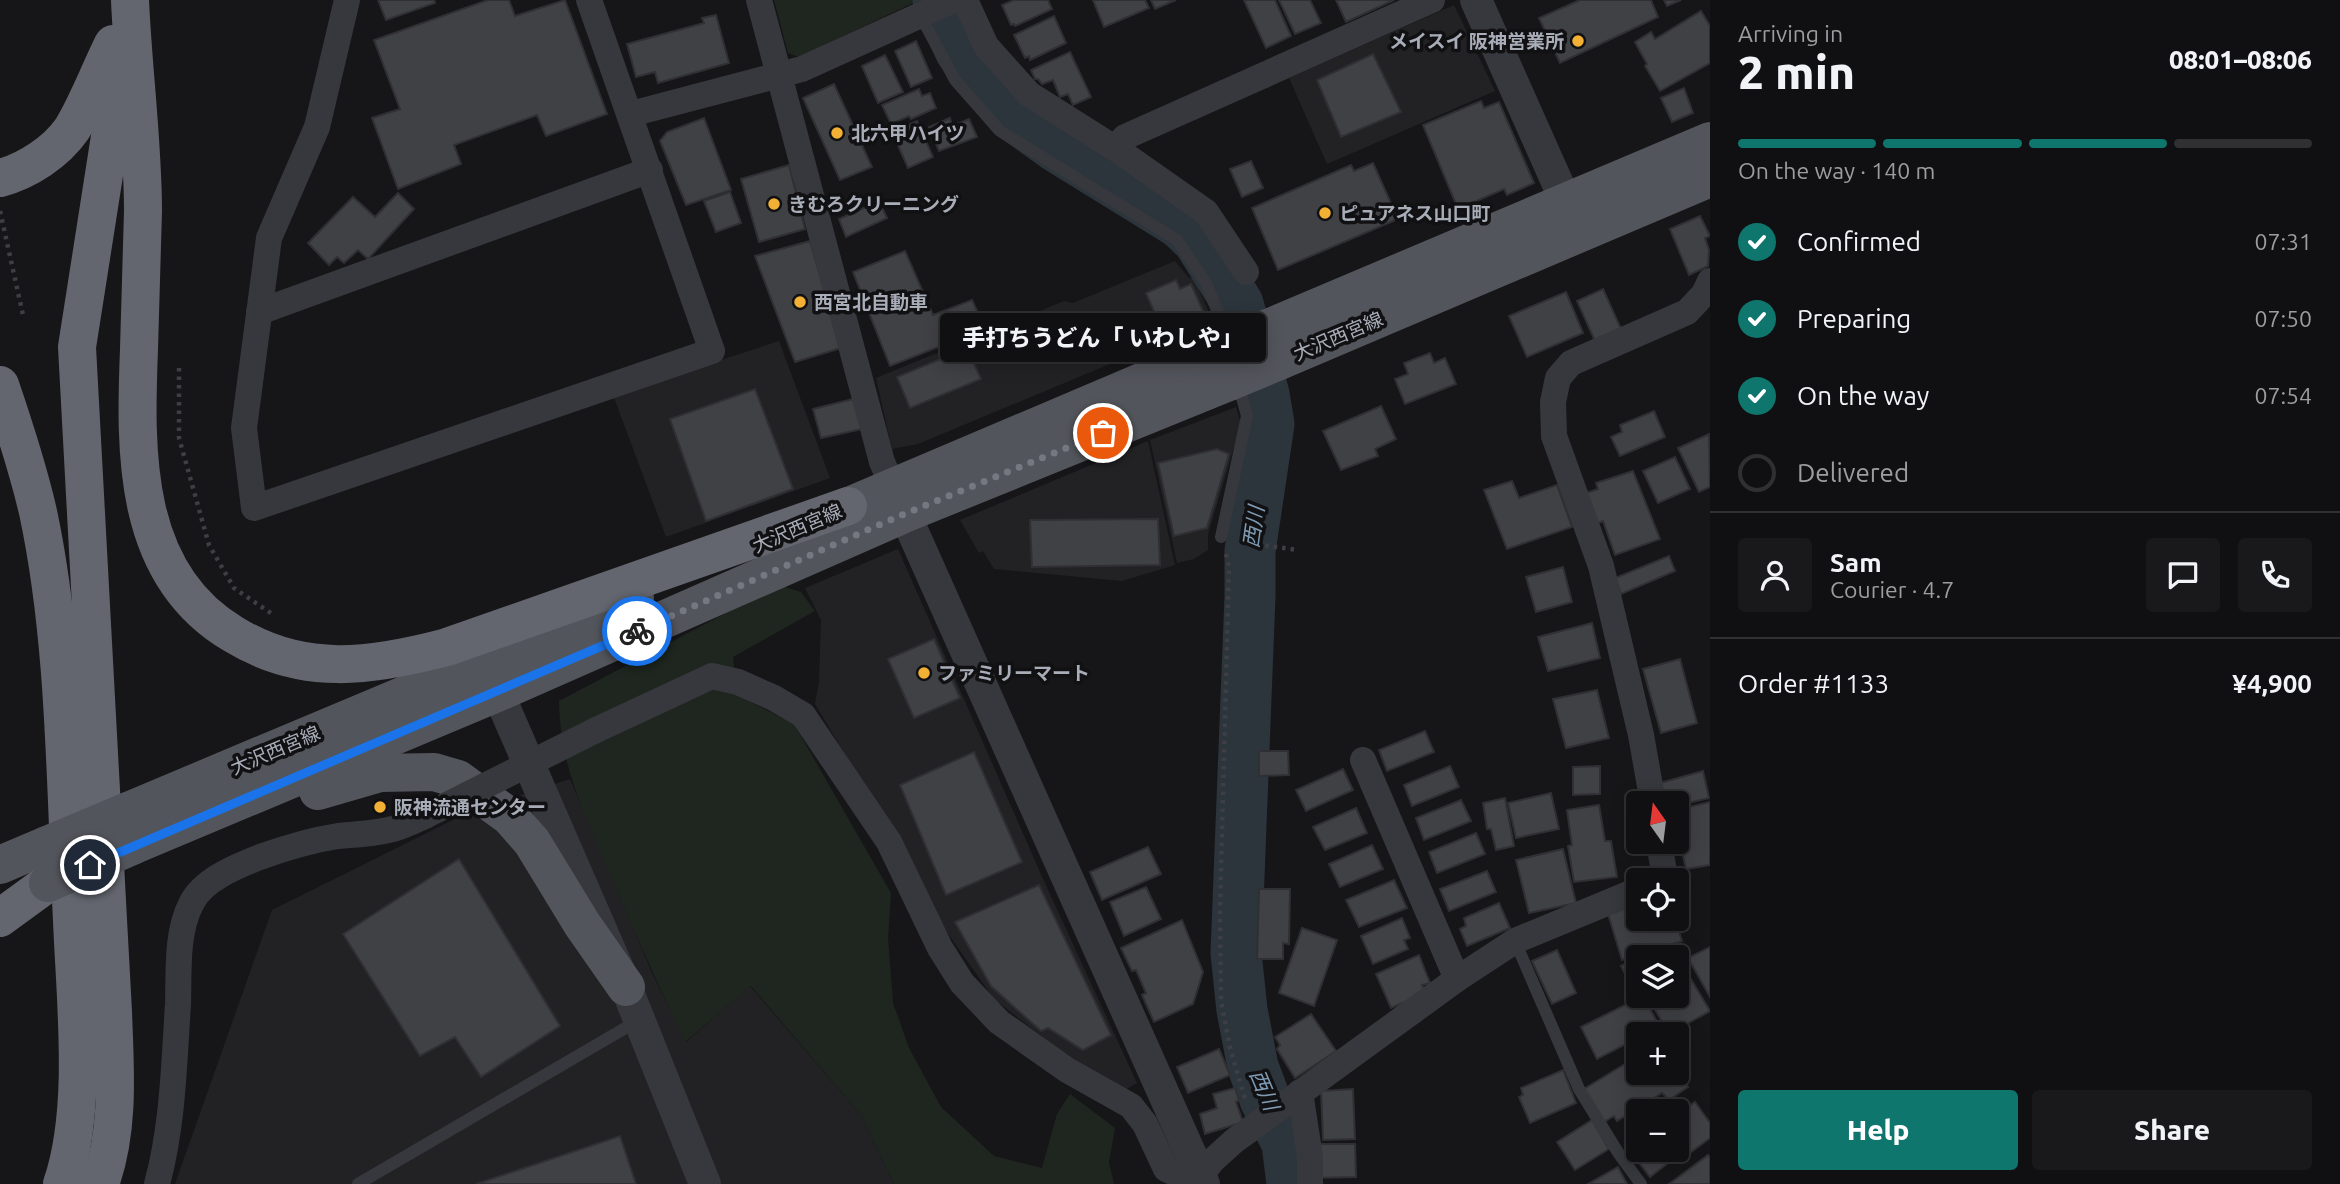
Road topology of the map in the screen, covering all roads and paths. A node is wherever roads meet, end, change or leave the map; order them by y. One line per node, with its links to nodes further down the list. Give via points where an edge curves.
1 (348, 0): 20 (street, via 317,127 269,238)
2 (589, 0): 10 (street)
3 (759, 0): 9 (street)
4 (965, 0): 12 (street, via 986,46 1029,94)
5 (1432, 0): 12 (street, via 1125,136)
6 (1476, 0): 16 (street)
7 (128, 3): 14 (highway, via 71,130 37,162); 27 (highway, via 143,208 136,408 144,500 169,571 191,601 218,626 284,658 322,665 404,658 459,643); 48 (highway, via 77,347 114,1047 112,1129)
8 (939, 6): 9 (street, via 802,69); 23 (lane, via 956,80 1000,131 1177,240 1206,283 1219,315)
9 (778, 75): 10 (street); 26 (street, via 882,462)
10 (631, 114): 13 (street)
11 (1710, 141): 16 (main road, 大沢西宮線)
12 (1115, 148): 18 (street, via 1206,212)
13 (650, 170): 20 (street); 20 (street, via 712,351 254,508 244,428)
14 (0, 178)
15 (1710, 178): 22 (main road, 大沢西宮線)
16 (1566, 202): 22 (main road, 大沢西宮線)
17 (0, 210): 21 (path)
18 (1246, 272)
19 (1710, 282): 34 (street, via 1687,312 1571,363 1558,378 1553,402 1554,436 1601,566)
20 (259, 312)
21 (23, 315)
22 (1273, 345): 23 (main road, 大沢西宮線, bridge)
23 (1228, 362): 26 (main road, 大沢西宮線, via 1140,384); 28 (lane, via 1247,416)
24 (179, 368): 31 (path, via 179,438 209,545 234,587)
25 (0, 385): 47 (highway, via 38,513 62,715 77,1091 74,1137)
26 (898, 501): 27 (main road, 大沢西宮線); 32 (main road, 大沢西宮線); 46 (street)
27 (848, 506): 32 (main road, 大沢西宮線)
28 (1221, 537): 45 (path, via 1229,566 1221,1000 1230,1048)
29 (1234, 541): 30 (path)
30 (1298, 550)
31 (286, 621)
32 (491, 677): 35 (main road, 大沢西宮線); 43 (street)
33 (1363, 760): 42 (street)
34 (1651, 791)
35 (130, 829): 36 (main road, 大沢西宮線, bridge, via 47,845); 37 (main road, 大沢西宮線, bridge); 43 (main road, via 380,773 434,772 458,779 510,817 531,842)
36 (0, 865)
37 (48, 883): 39 (main road, 大沢西宮線); 40 (highway)
38 (1626, 895): 41 (street)
39 (0, 903)
40 (0, 918)
41 (1515, 941): 42 (street); 53 (lane, via 1579,1089)
42 (1457, 979): 44 (street)
43 (633, 1004): 50 (lane); 51 (street)
44 (1294, 1096): 45 (street); 52 (street, via 1310,1157)
45 (1258, 1123): 46 (street, via 1234,1141)
46 (1199, 1181): 49 (street, bridge, via 1166,1169 1145,1124 1131,1107 1067,1070 999,1022 962,983 889,842 803,715 738,682 712,676 398,828 293,846 202,888 184,926 174,1077 166,1152)
47 (62, 1184)
48 (100, 1184)
49 (157, 1184)
50 (358, 1184)
51 (705, 1184)
52 (1310, 1184)
53 (1640, 1184)

